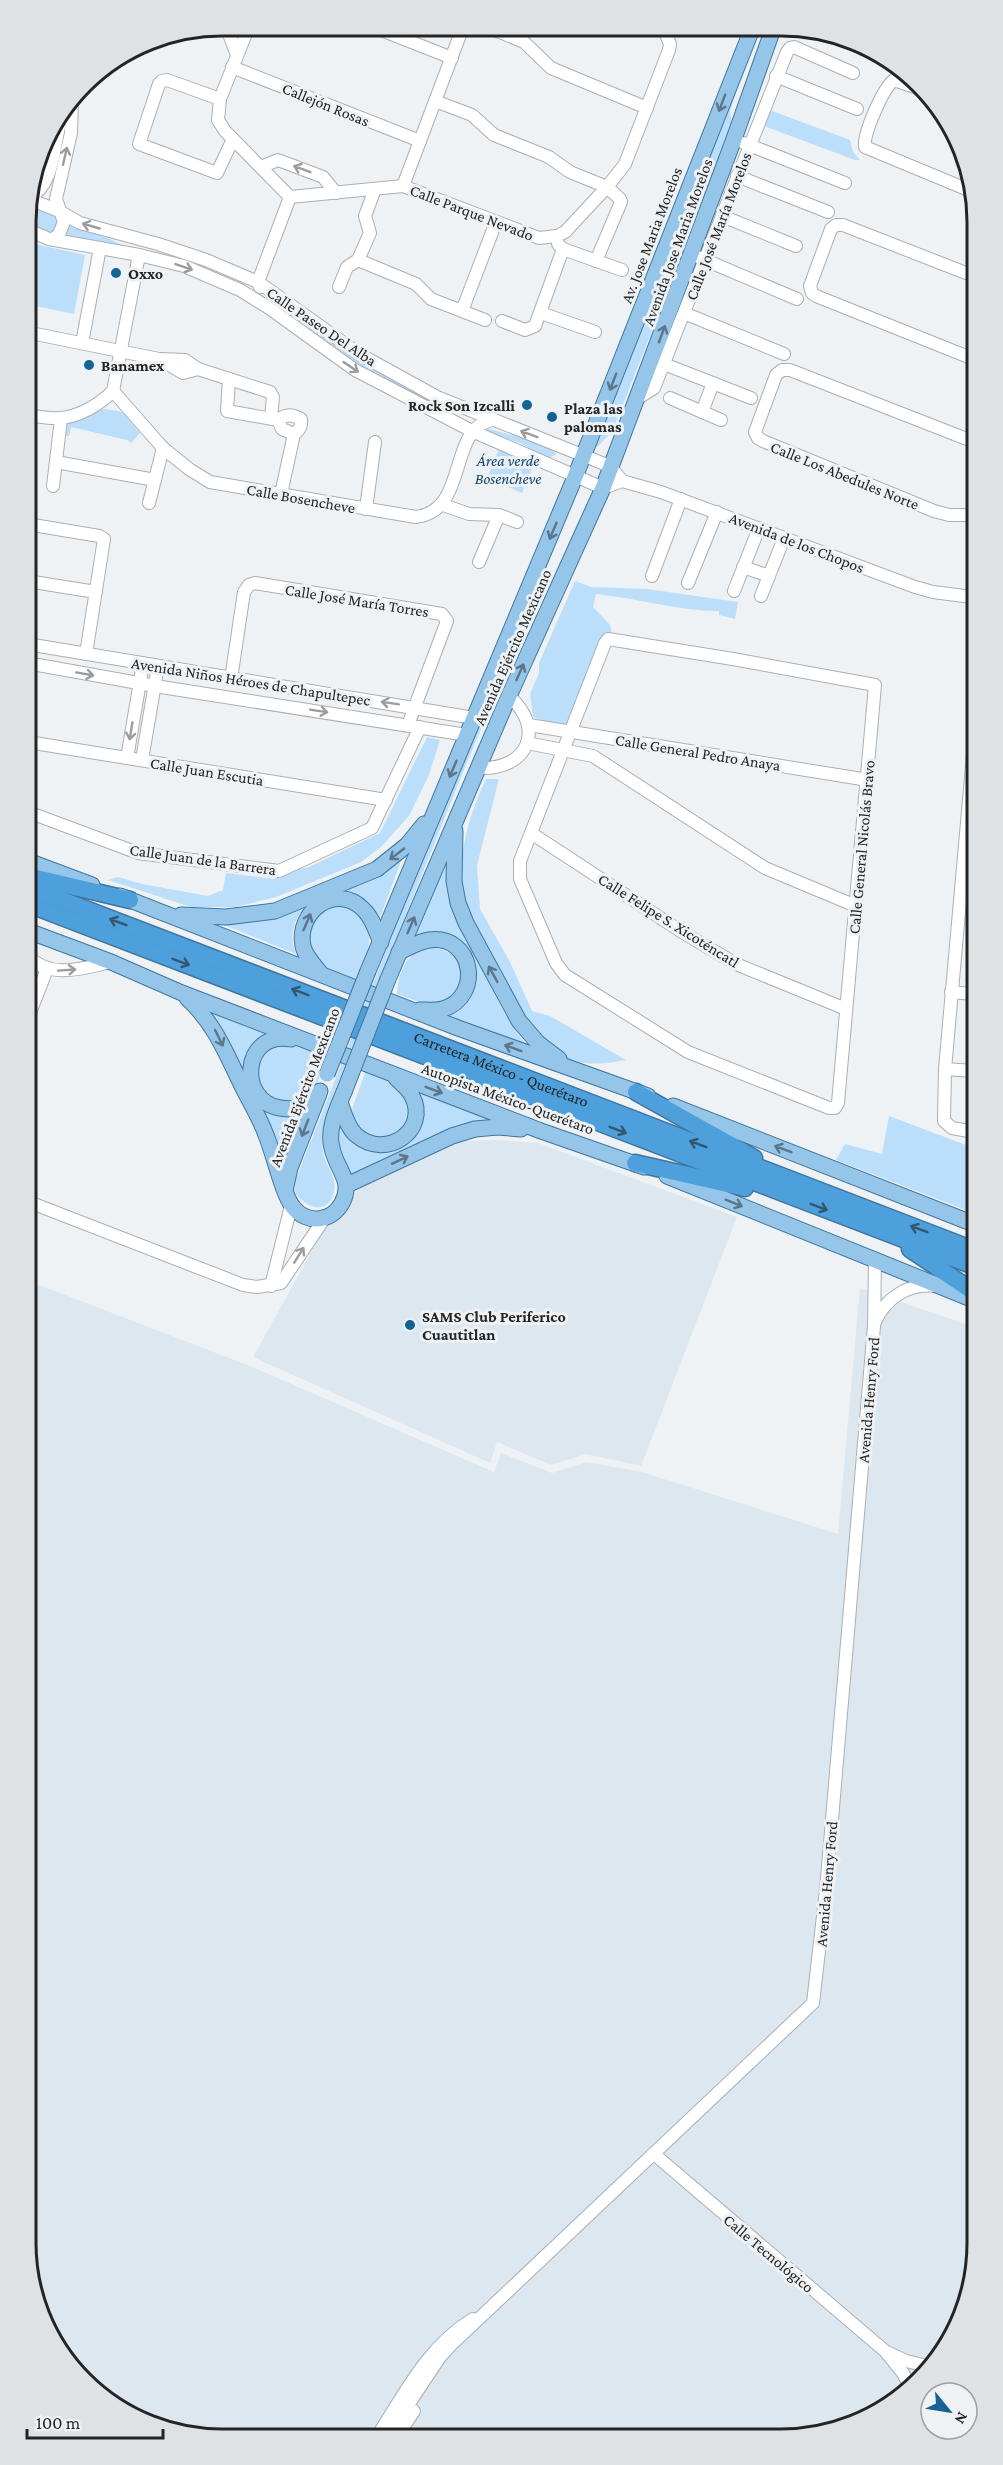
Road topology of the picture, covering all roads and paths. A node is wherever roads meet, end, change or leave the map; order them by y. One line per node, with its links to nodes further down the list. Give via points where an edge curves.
1 (229, 36): 10 (street)
2 (245, 36): 10 (street)
3 (396, 36): 9 (street)
4 (460, 36): 9 (street)
5 (510, 36): 17 (street, via 524,42 551,68)
6 (666, 36): 17 (street, Calle Parque Nevado, via 669,50)
7 (749, 36): 11 (main road, Av. Jose Maria Morelos)
8 (770, 36): 20 (main road, Avenida Jose Maria Morelos)
9 (452, 58): 16 (street)
10 (235, 61): 15 (street); 23 (street, Callejón Rosas)
11 (735, 71): 20 (main road, via 748,80); 89 (main road, Av. Jose Maria Morelos, one-way to 89)
12 (853, 73): 13 (street, Calle José María Morelos, via 794,47)
13 (776, 76): 18 (street); 25 (street, Calle José María Morelos)
14 (904, 83): 31 (street, via 894,80 888,84 874,113 865,147)
15 (219, 99): 21 (street, via 218,120); 21 (street, via 162,81 139,144 217,173)
16 (435, 101): 23 (street); 30 (street, via 472,115 494,135 549,157 570,172)
17 (647, 108): 30 (street, Calle Parque Nevado, via 629,156)
18 (857, 109)
19 (72, 112): 37 (street, one-way to 19, via 57,188 71,133)
20 (744, 112): 22 (main road, Avenida Jose Maria Morelos)
21 (233, 139): 26 (street)
22 (734, 139): 25 (street); 50 (main road, Avenida Jose Maria Morelos)
23 (420, 141): 29 (street)
24 (53, 144): 33 (street, via 46,182)
25 (749, 145): 27 (street, Calle José María Morelos); 28 (street)
26 (261, 167): 34 (street, one-way to 26, via 323,177 278,160); 35 (street)
27 (737, 176): 38 (street); 39 (street, Calle José María Morelos)
28 (844, 183)
29 (403, 186): 32 (street, Calle Parque Nevado); 40 (street, Calle Parque Nevado)
30 (607, 187): 43 (street, Calle Parque Nevado, via 565,232); 52 (street, via 621,202)
31 (963, 188)
32 (375, 189): 34 (street, Calle Parque Nevado); 51 (street, via 365,216 370,233)
33 (39, 193)
34 (336, 193): 35 (street, Calle Parque Nevado)
35 (290, 197): 55 (street)
36 (37, 202): 37 (street, Calle Paseo Del Alba)
37 (59, 211): 42 (street, Calle Paseo Del Alba, one-way to 37, via 80,223); 44 (street, via 64,222)
38 (828, 212)
39 (722, 216): 46 (street); 50 (street, Calle José María Morelos)
40 (495, 222): 43 (street, Calle Parque Nevado, via 530,236); 60 (street)
41 (36, 233): 44 (street, Calle Paseo Del Alba)
42 (118, 233): 45 (street, Calle Paseo Del Alba); 49 (street)
43 (550, 238): 48 (street)
44 (53, 239): 47 (street, Calle Paseo Del Alba)
45 (158, 244): 49 (street); 55 (street, Calle Paseo Del Alba)
46 (796, 246)
47 (100, 248): 49 (street, Calle Paseo Del Alba); 67 (street)
48 (563, 249): 52 (street); 61 (street)
49 (139, 255): 57 (street, Calle Paseo Del Alba, one-way to 57, via 183,266); 68 (street)
50 (698, 257): 58 (street); 62 (street, Calle José María Morelos); 75 (main road, Avenida Jose Maria Morelos, one-way to 50)
51 (358, 260): 56 (street, via 347,267); 60 (street, via 416,284 431,299)
52 (596, 261): 53 (street)
53 (622, 270)
54 (967, 273): 70 (street, via 837,225 831,229 810,286 816,296)
55 (258, 282): 57 (street); 59 (street); 78 (street, Calle Paseo Del Alba, via 359,354)
56 (339, 287)
57 (240, 290): 59 (street, Calle Paseo Del Alba)
58 (797, 298)
59 (269, 308): 85 (street, Calle Paseo Del Alba, one-way to 85, via 355,370)
60 (462, 311): 63 (street)
61 (540, 313): 64 (street, via 531,329); 65 (street)
62 (684, 313): 69 (street); 71 (street, Calle José María Morelos)
63 (485, 320)
64 (502, 321)
65 (595, 332)
66 (36, 334): 67 (street)
67 (82, 343): 68 (street)
68 (122, 351): 72 (street, via 185,360 198,369); 74 (street)
69 (784, 354)
70 (967, 356)
71 (664, 364): 73 (street); 75 (street, Calle José María Morelos, via 654,388)
72 (229, 379): 82 (street, via 270,393); 82 (street, via 228,411)
73 (713, 383): 77 (street); 79 (street)
74 (113, 391): 81 (street, via 90,409); 88 (street, Calle Bosencheve)
75 (638, 398): 91 (main road, Avenida Jose Maria Morelos)
76 (670, 398): 79 (street)
77 (750, 398)
78 (454, 404): 83 (street, Calle Paseo Del Alba); 85 (street)
79 (702, 412): 84 (street)
80 (36, 416): 81 (street)
81 (61, 418): 90 (street)
82 (274, 419): 97 (street, via 301,419)
83 (492, 420): 85 (street); 89 (street, Calle Paseo Del Alba, one-way to 83)
84 (721, 420)
85 (472, 431): 92 (street, Calle Paseo Del Alba); 100 (street)
86 (967, 439): 104 (street, Calle Los Abedules Norte, via 790,370 776,375 755,432 763,441 934,511)
87 (375, 442): 101 (street)
88 (163, 448): 93 (street); 97 (street, Calle Bosencheve, via 210,482)
89 (584, 455): 91 (street, Calle Paseo Del Alba); 92 (main road, Avenida Ejército Mexicano)
90 (56, 462): 93 (street); 95 (street)
91 (611, 467): 94 (street); 96 (main road, Avenida Ejército Mexicano)
92 (575, 477): 96 (street, Calle Paseo Del Alba); 131 (main road, Avenida Ejército Mexicano, one-way to 131)
93 (155, 480): 99 (street)
94 (622, 481): 96 (street); 98 (street, Avenida de los Chopos)
95 (53, 486)
96 (603, 488): 128 (main road, Avenida Ejército Mexicano, one-way to 96)
97 (281, 494): 101 (street, Calle Bosencheve)
98 (681, 499): 102 (street, Avenida de los Chopos); 111 (street)
99 (149, 503)
100 (443, 505): 101 (street, Calle Bosencheve, via 426,516 416,517); 103 (street, via 469,514)
101 (366, 509)
102 (717, 512): 107 (street, Avenida de los Chopos); 114 (street)
103 (499, 515): 105 (street); 109 (street)
104 (967, 516)
105 (517, 522)
106 (36, 526): 116 (street, via 104,539)
107 (759, 528): 108 (street, Avenida de los Chopos); 110 (street)
108 (784, 538): 112 (street); 118 (street, Avenida de los Chopos, via 915,587)
109 (479, 562)
110 (743, 567): 112 (street); 115 (street)
111 (652, 576)
112 (769, 576): 117 (street)
113 (36, 582): 116 (street)
114 (688, 583)
115 (734, 591)
116 (96, 592): 120 (street)
117 (761, 596)
118 (967, 596)
119 (36, 646): 120 (street, Avenida Niños Héroes de Chapultepec)
120 (86, 654): 121 (street, Avenida Niños Héroes de Chapultepec)
121 (143, 664): 123 (street, Avenida Niños Héroes de Chapultepec); 125 (street)
122 (36, 665): 125 (street, Avenida Niños Héroes de Chapultepec, one-way to 125)
123 (158, 666): 124 (street, Avenida Niños Héroes de Chapultepec); 126 (street)
124 (231, 679): 127 (street, Avenida Niños Héroes de Chapultepec); 130 (street, Calle José María Torres, via 244,592 255,583 444,615 447,621)
125 (139, 683): 126 (street, Avenida Niños Héroes de Chapultepec); 139 (street, one-way to 139)
126 (155, 686): 129 (street, Avenida Niños Héroes de Chapultepec); 140 (street)
127 (285, 688): 129 (street); 130 (street, Avenida Niños Héroes de Chapultepec, one-way to 127)
128 (509, 696): 132 (street, via 520,705); 141 (main road, Avenida Ejército Mexicano)
129 (283, 705): 133 (street, Avenida Niños Héroes de Chapultepec, one-way to 133)
130 (415, 707): 131 (street, Avenida Niños Héroes de Chapultepec); 133 (street, Calle José María Torres)
131 (474, 718): 135 (main road, Avenida Ejército Mexicano)
132 (529, 724): 134 (street, Calle General Pedro Anaya); 137 (street)
133 (414, 726): 135 (street, Avenida Niños Héroes de Chapultepec); 143 (street, Calle Juan de la Barrera)
134 (570, 732): 138 (street, Calle General Nicolás Bravo); 142 (street, Calle General Pedro Anaya); 142 (street, Calle General Nicolás Bravo, via 608,639 678,649 875,685)
135 (467, 735): 144 (main road, Avenida Ejército Mexicano, one-way to 144)
136 (36, 742): 139 (street, Calle Juan Escutia)
137 (526, 743): 138 (street); 141 (street, via 513,762 492,769)
138 (564, 748): 148 (street, Calle General Nicolás Bravo); 153 (street, via 593,756 765,868)
139 (127, 758): 140 (street, Calle Juan Escutia)
140 (142, 760): 143 (street, Calle Juan Escutia)
141 (480, 768): 146 (main road, Avenida Ejército Mexicano)
142 (868, 780): 153 (street, Calle General Nicolás Bravo)
143 (386, 800): 145 (street, Calle Juan de la Barrera, via 376,823 365,832 273,871 138,853)
144 (436, 810): 155 (main road, one-way to 155, via 407,845 377,869 275,911 226,917); 159 (main road, Avenida Ejército Mexicano)
145 (36, 815)
146 (455, 822): 160 (main road, Avenida Ejército Mexicano, one-way to 146); 175 (main road, one-way to 146, via 538,1043 519,1021 466,923 454,881)
147 (967, 825): 156 (street)
148 (531, 833): 169 (street, Calle Felipe S. Xicoténcatl, via 736,964); 169 (street, Calle General Nicolás Bravo, via 520,861 520,879 559,970 688,1052 835,1108)
149 (36, 864): 152 (main road)
150 (36, 878): 152 (highway)
151 (36, 890): 183 (highway, Carretera México - Querétaro, one-way to 151)
152 (130, 900): 155 (main road)
153 (856, 906): 169 (street, Calle General Nicolás Bravo)
154 (36, 907): 183 (highway, Carretera México - Querétaro, one-way to 183)
155 (167, 914): 164 (main road)
156 (959, 915): 157 (street); 165 (street)
157 (967, 916)
158 (36, 934): 162 (main road, Autopista México-Querétaro)
159 (381, 942): 164 (main road, one-way to 159, via 303,948 303,927 319,904 337,899 356,903); 176 (main road, Avenida Ejército Mexicano, bridge)
160 (399, 952): 170 (main road, via 428,940 445,940 459,949 468,962 468,980 457,1001 441,1010); 178 (main road, Avenida Ejército Mexicano, bridge)
161 (36, 961): 163 (street)
162 (111, 962): 163 (street, one-way to 162, via 66,971); 166 (main road, Autopista México-Querétaro)
163 (47, 969): 168 (street)
164 (321, 974): 170 (main road)
165 (951, 992): 167 (street); 172 (street)
166 (182, 993): 171 (main road, Autopista México-Querétaro); 184 (main road, one-way to 184, via 212,1024 266,1133)
167 (967, 993)
168 (36, 997)
169 (846, 1009)
170 (412, 1010): 175 (main road, one-way to 170)
171 (312, 1043): 174 (main road, Autopista México-Querétaro); 176 (main road, via 281,1037 265,1041 251,1061 252,1085 268,1104 289,1110 303,1106)
172 (945, 1069): 173 (street); 180 (street, via 944,1121 952,1128)
173 (967, 1071)
174 (392, 1074): 178 (main road, via 412,1094 416,1106 410,1129 394,1144 370,1144 355,1135 348,1124); 179 (main road, Autopista México-Querétaro, one-way to 179)
175 (588, 1075): 177 (main road)
176 (320, 1091): 184 (main road, Avenida Ejército Mexicano, one-way to 184)
177 (636, 1092): 183 (highway, via 727,1141); 188 (main road, one-way to 177)
178 (342, 1097): 182 (main road, Avenida Ejército Mexicano, via 331,1136 332,1150)
179 (542, 1131): 181 (main road, Autopista México-Querétaro); 182 (main road, one-way to 179, via 475,1129)
180 (967, 1131)
181 (634, 1163): 183 (highway, via 746,1188); 191 (main road, Autopista México-Querétaro, one-way to 191)
182 (347, 1185): 187 (main road, via 341,1205)
183 (786, 1186): 189 (highway, Carretera México - Querétaro, one-way to 189); 190 (highway, Carretera México - Querétaro, one-way to 183)
184 (285, 1190): 186 (main road, Avenida Ejército Mexicano)
185 (36, 1205): 193 (street, via 243,1285)
186 (291, 1206): 187 (main road, via 302,1216); 193 (street)
187 (324, 1219): 193 (street, one-way to 187, via 285,1279)
188 (967, 1221)
189 (884, 1232): 192 (highway, Carretera México - Querétaro); 194 (highway)
190 (967, 1248)
191 (875, 1260): 195 (main road, Autopista México-Querétaro); 197 (street, Avenida Henry Ford)
192 (967, 1263)
193 (272, 1286)
194 (967, 1287)
195 (945, 1289): 196 (main road, Autopista México-Querétaro); 197 (street, Avenida Henry Ford, via 921,1286 898,1294 886,1304)
196 (967, 1297)
197 (874, 1326): 198 (street, Avenida Henry Ford, via 816,1993 807,2011)
198 (654, 2154): 199 (street, Avenida Henry Ford); 200 (street, Calle Tecnológico)
199 (494, 2306): 203 (street, Avenida Henry Ford, via 440,2343); 204 (street, Avenida Henry Ford, via 440,2357); 205 (street, Avenida Henry Ford, via 443,2366)
200 (885, 2351): 201 (street, Calle Tecnológico); 202 (street, Calle Tecnológico)
201 (920, 2365)
202 (906, 2379)
203 (382, 2429)
204 (392, 2429)
205 (402, 2429)

